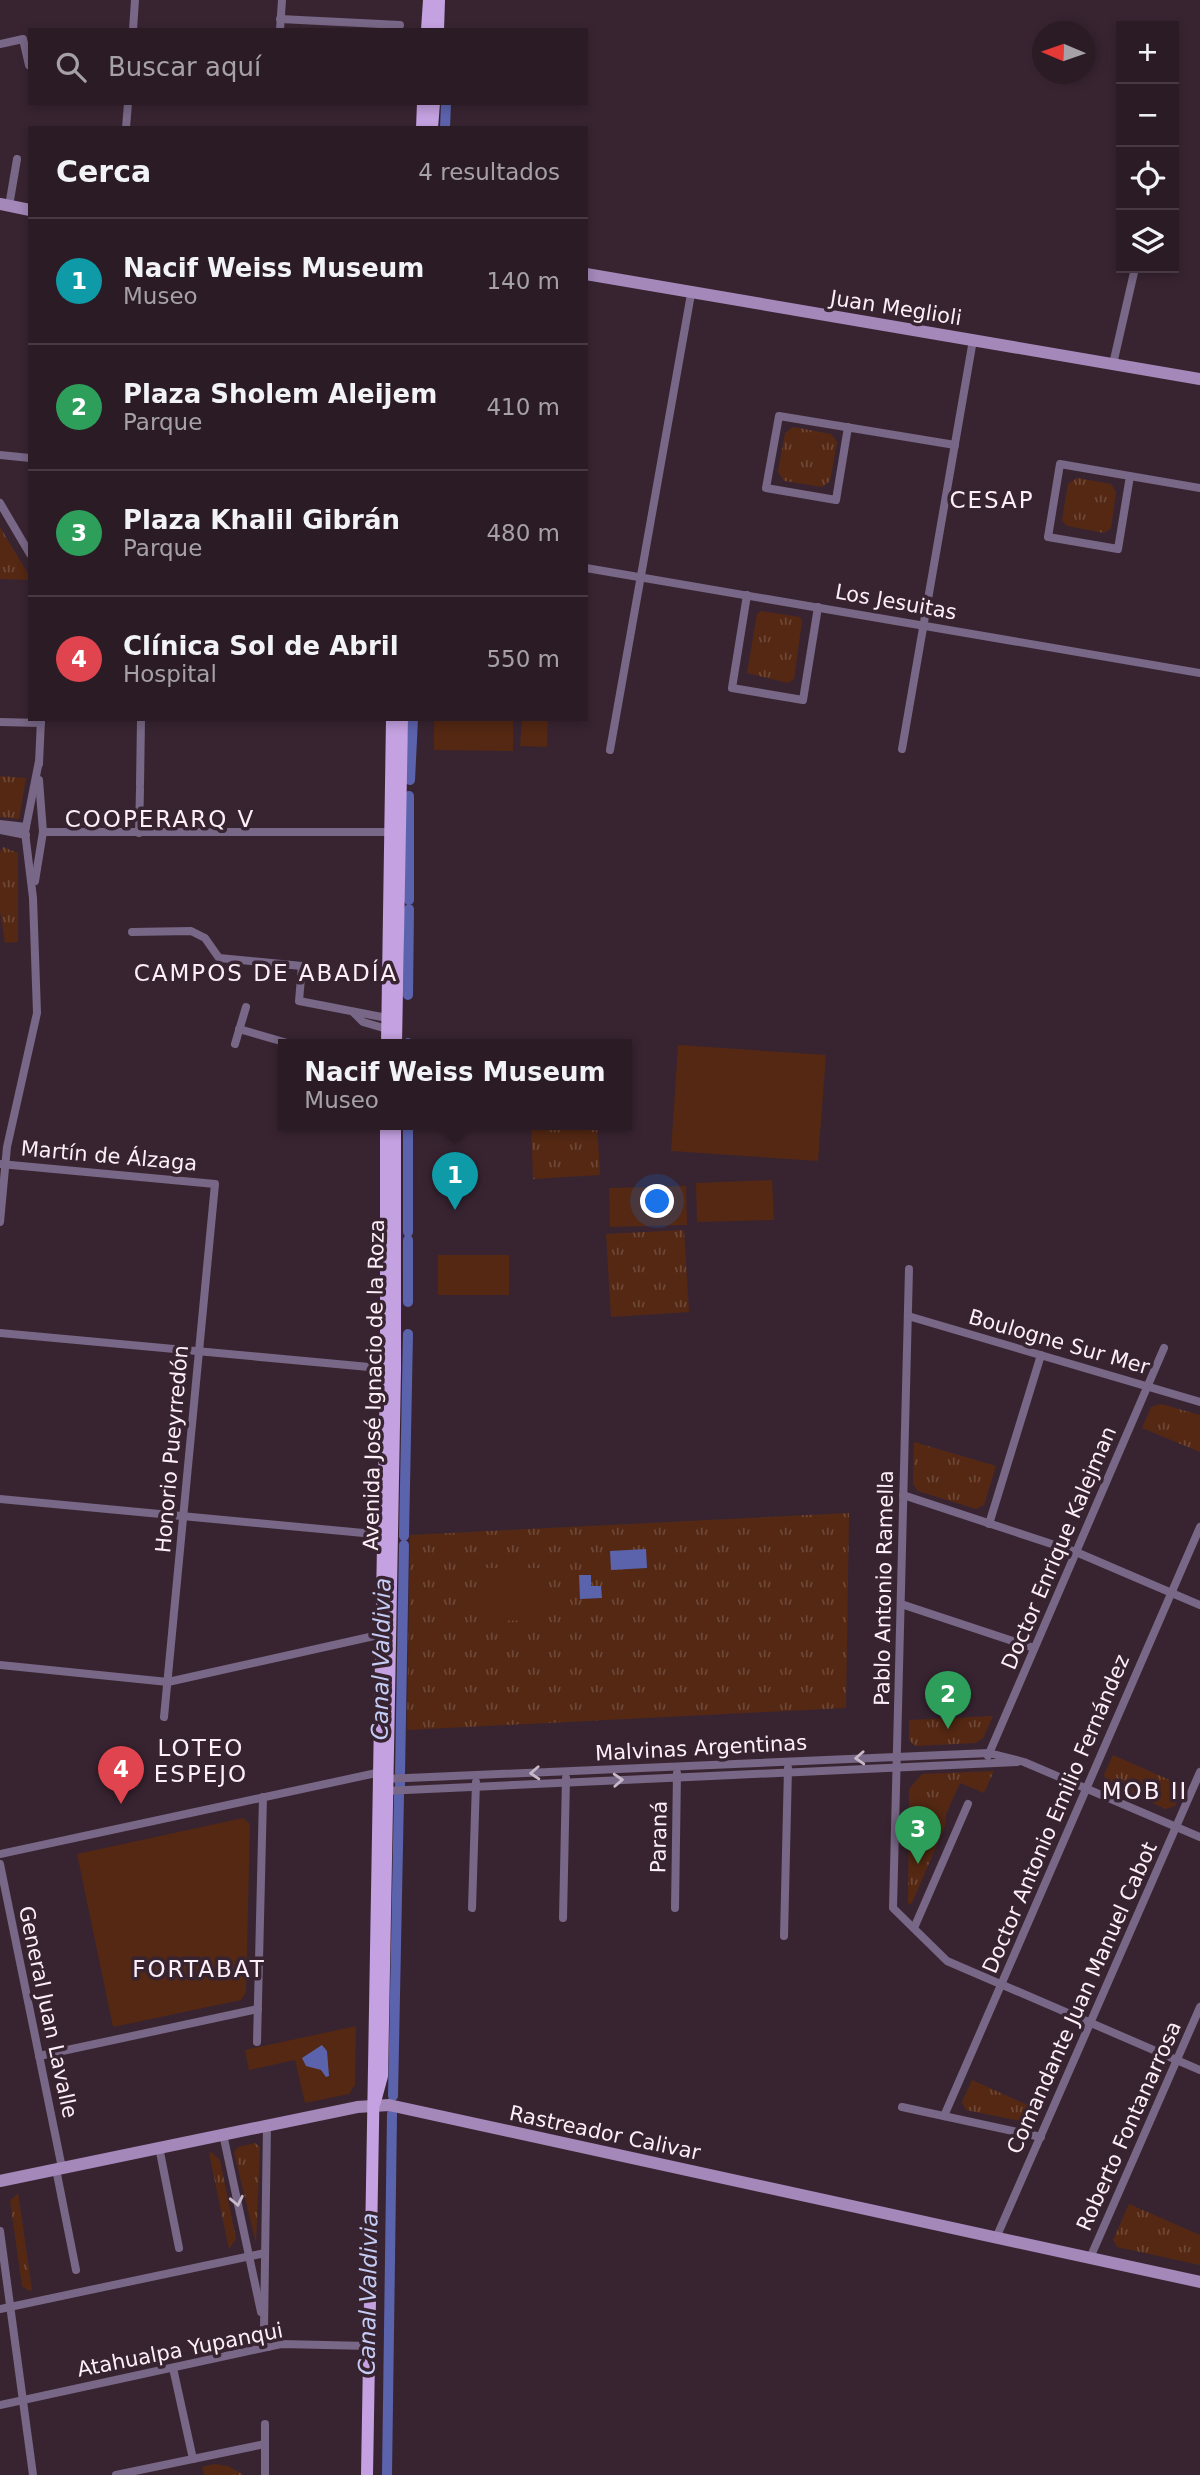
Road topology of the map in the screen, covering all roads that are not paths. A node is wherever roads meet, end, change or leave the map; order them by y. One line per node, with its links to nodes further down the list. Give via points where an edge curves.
1 (135, 0): 7 (street)
2 (282, 0): 5 (street)
3 (429, 0): 9 (main road)
4 (439, 0): 10 (main road)
5 (280, 19): 6 (street); 8 (street)
6 (400, 25)
7 (132, 28)
8 (280, 28)
9 (427, 28)
10 (438, 28)
11 (0, 44): 12 (street, via 23,39)
12 (28, 61)
13 (128, 105): 16 (street)
14 (423, 105): 17 (main road)
15 (434, 105): 18 (main road)
16 (126, 126)
17 (422, 126)
18 (432, 126)
19 (17, 159): 20 (street)
20 (4, 205): 21 (main road)
21 (28, 210)
22 (1134, 273): 26 (street)
23 (588, 274): 24 (main road, Juan Meglioli)
24 (691, 293): 25 (main road, Juan Meglioli); 39 (street)
25 (973, 340): 26 (main road, Juan Meglioli); 29 (street)
26 (1113, 364): 27 (main road, Juan Meglioli)
27 (1200, 379)
28 (848, 427): 28 (street, via 779,416 766,488 836,500); 29 (street)
29 (955, 445): 42 (street)
30 (0, 454): 31 (street)
31 (12, 457): 32 (street); 33 (street)
32 (28, 457)
33 (0, 460)
34 (1130, 476): 34 (street, via 1060,464 1048,537 1118,549); 35 (street)
35 (1200, 488)
36 (0, 503): 37 (street)
37 (28, 551)
38 (588, 568): 39 (street, Los Jesuitas)
39 (641, 576): 40 (street, Los Jesuitas); 50 (street)
40 (747, 595): 41 (street, Los Jesuitas); 41 (street, via 732,688 743,690 803,700)
41 (818, 607): 42 (street, Los Jesuitas)
42 (924, 625): 43 (street, Los Jesuitas); 49 (street)
43 (1200, 673)
44 (41, 721): 48 (street); 51 (street)
45 (142, 721): 57 (street)
46 (393, 721): 56 (main road)
47 (402, 721): 64 (main road)
48 (0, 722)
49 (902, 749)
50 (610, 750)
51 (39, 761): 54 (street); 55 (street)
52 (0, 824): 54 (street)
53 (0, 830): 54 (street)
54 (27, 831): 55 (street); 55 (street, via 33,823); 58 (street)
55 (41, 832): 57 (street); 58 (street)
56 (389, 832): 57 (street); 61 (main road)
57 (139, 833)
58 (33, 898): 69 (street, via 37,1013)
59 (132, 932): 61 (street, via 191,931 205,938 219,958 302,966 299,1001)
60 (246, 1007): 62 (street)
61 (387, 1023): 63 (main road)
62 (239, 1029): 65 (street); 66 (street)
63 (387, 1039)
64 (396, 1039)
65 (278, 1040)
66 (235, 1044)
67 (386, 1130): 78 (main road, Avenida José Ignacio de la Roza)
68 (396, 1130): 78 (main road, Avenida José Ignacio de la Roza)
69 (3, 1164): 70 (street, Martín de Álzaga); 71 (street)
70 (215, 1184): 76 (street, Honorio Pueyrredón)
71 (0, 1222)
72 (909, 1269): 73 (street, Pablo Antonio Ramella)
73 (908, 1317): 77 (street, Boulogne Sur Mer); 81 (street, Pablo Antonio Ramella)
74 (0, 1333): 76 (street)
75 (1164, 1348): 79 (street, Doctor Enrique Kalejman)
76 (199, 1351): 78 (street); 83 (street, Honorio Pueyrredón)
77 (1041, 1355): 79 (street, Boulogne Sur Mer); 84 (street)
78 (390, 1369): 86 (main road, Avenida José Ignacio de la Roza)
79 (1147, 1386): 80 (street, Boulogne Sur Mer); 87 (street, Doctor Enrique Kalejman)
80 (1200, 1402)
81 (904, 1495): 84 (street); 89 (street, Pablo Antonio Ramella)
82 (0, 1499): 83 (street)
83 (183, 1516): 86 (street); 94 (street, Honorio Pueyrredón)
84 (989, 1524): 87 (street)
85 (1200, 1527): 88 (street, Doctor Antonio Emilio Fernández)
86 (386, 1535): 91 (main road, Avenida José Ignacio de la Roza)
87 (1076, 1552): 88 (street); 92 (street, Doctor Enrique Kalejman)
88 (1170, 1593): 90 (street); 108 (street, Doctor Antonio Emilio Fernández)
89 (901, 1604): 92 (street); 98 (street, Pablo Antonio Ramella)
90 (1200, 1605)
91 (385, 1634): 94 (street); 105 (main road, Avenida José Ignacio de la Roza)
92 (1034, 1648): 96 (street, Doctor Enrique Kalejman)
93 (0, 1665): 94 (street)
94 (168, 1682): 95 (street, Honorio Pueyrredón)
95 (164, 1717)
96 (987, 1757): 98 (street, Malvinas Argentinas); 108 (street, Malvinas Argentinas, via 1024,1762)
97 (788, 1761): 98 (street, Malvinas Argentinas, one-way to 97); 99 (street, Malvinas Argentinas); 101 (street)
98 (897, 1761): 101 (street, Malvinas Argentinas); 118 (street, Pablo Antonio Ramella, via 894,1908)
99 (678, 1766): 100 (street, Malvinas Argentinas); 104 (street, Paraná)
100 (566, 1771): 103 (street, Malvinas Argentinas, one-way to 103); 106 (street)
101 (788, 1771): 104 (street, Malvinas Argentinas); 119 (street)
102 (1200, 1772): 111 (street, Comandante Juan Manuel Cabot)
103 (477, 1775): 105 (street, Malvinas Argentinas); 107 (street)
104 (677, 1777): 106 (street, Malvinas Argentinas, one-way to 104); 116 (street, Paraná)
105 (390, 1782): 107 (street, Malvinas Argentinas); 109 (street, Malvinas Argentinas); 128 (main road, Avenida José Ignacio de la Roza, via 382,2076)
106 (566, 1782): 107 (street, Malvinas Argentinas); 117 (street)
107 (476, 1787): 115 (street)
108 (1087, 1789): 111 (street, Malvinas Argentinas); 120 (street, Doctor Antonio Emilio Fernández)
109 (263, 1797): 113 (street, Malvinas Argentinas); 122 (street)
110 (968, 1804): 118 (street)
111 (1176, 1826): 112 (street, Malvinas Argentinas); 123 (street, Comandante Juan Manuel Cabot)
112 (1200, 1837)
113 (0, 1854)
114 (0, 1864): 125 (street, General Juan Lavalle)
115 (472, 1908)
116 (675, 1908)
117 (562, 1918)
118 (914, 1928): 120 (street, via 947,1961)
119 (784, 1936)
120 (1001, 1984): 123 (street); 130 (street, Doctor Antonio Emilio Fernández)
121 (1200, 2007): 126 (street, Roberto Fontanarrosa)
122 (258, 2009): 124 (street); 125 (street)
123 (1090, 2023): 126 (street); 133 (street, Comandante Juan Manuel Cabot)
124 (257, 2042)
125 (39, 2056): 135 (street, General Juan Lavalle)
126 (1177, 2060): 127 (street); 142 (street, Roberto Fontanarrosa)
127 (1200, 2070)
128 (373, 2106): 131 (main road, Rastreador Calivar); 138 (main road, Rastreador Calivar, via 389,2105); 148 (main road, Avenida José Ignacio de la Roza)
129 (902, 2107): 130 (street)
130 (944, 2116): 133 (street)
131 (267, 2125): 132 (main road, Rastreador Calivar); 140 (street)
132 (223, 2134): 134 (main road, Rastreador Calivar); 141 (street, one-way to 141)
133 (1041, 2137): 138 (street, Comandante Juan Manuel Cabot)
134 (159, 2147): 135 (main road, Rastreador Calivar); 139 (street)
135 (59, 2168): 136 (main road, Rastreador Calivar); 143 (street, General Juan Lavalle)
136 (0, 2181)
137 (0, 2231): 145 (street)
138 (996, 2238): 142 (main road, Rastreador Calivar)
139 (179, 2248)
140 (265, 2253): 141 (street); 147 (street)
141 (248, 2256): 145 (street); 147 (street)
142 (1090, 2258): 144 (main road, Rastreador Calivar)
143 (76, 2270)
144 (1200, 2282)
145 (10, 2307): 146 (street); 151 (street)
146 (0, 2309)
147 (264, 2329): 149 (street)
148 (369, 2346): 149 (street, Atahualpa Yupanqui); 159 (main road, Avenida José Ignacio de la Roza)
149 (268, 2347): 150 (street, Atahualpa Yupanqui)
150 (173, 2368): 151 (street, Atahualpa Yupanqui); 155 (street)
151 (23, 2400): 152 (street, Atahualpa Yupanqui); 156 (street)
152 (0, 2405)
153 (265, 2424): 154 (street)
154 (265, 2444): 155 (street); 158 (street)
155 (193, 2459): 157 (street)
156 (33, 2475)
157 (116, 2475)
158 (265, 2475)
159 (367, 2475)

